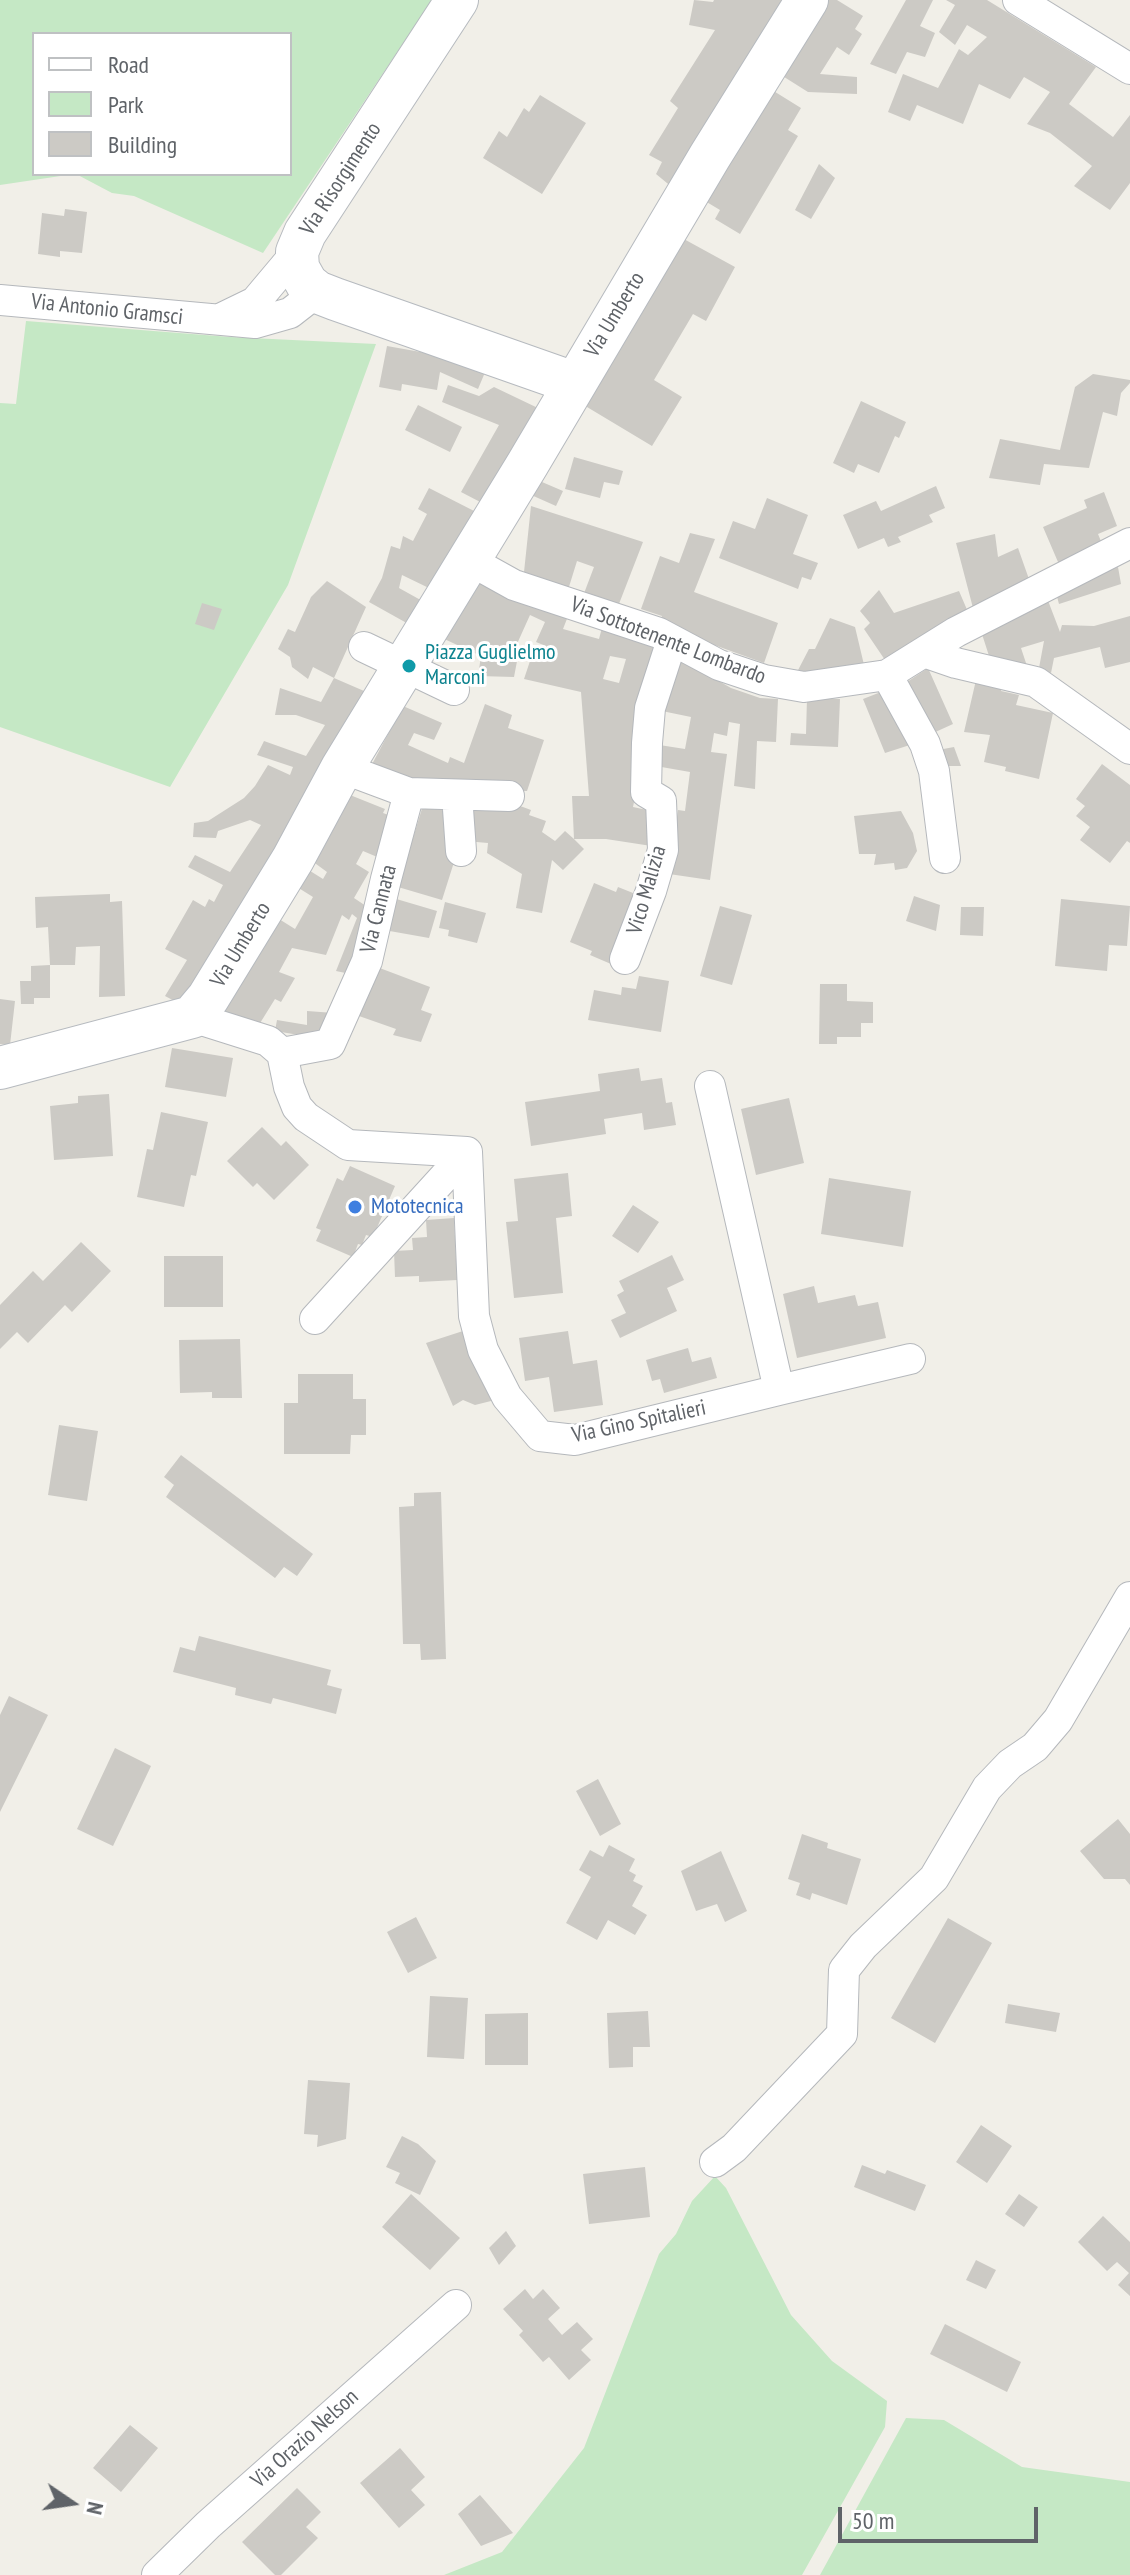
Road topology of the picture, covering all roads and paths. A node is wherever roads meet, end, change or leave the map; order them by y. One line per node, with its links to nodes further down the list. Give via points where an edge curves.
1 (457, 0): 5 (main road, Via Risorgimento)
2 (807, 0): 9 (main road, Via Umberto)
3 (1018, 0): 4 (street)
4 (1130, 69)
5 (297, 252): 6 (main road, Via Risorgimento, via 301,275); 8 (street, via 255,302)
6 (317, 292): 8 (street, Via Antonio Gramsci, via 290,313 255,323); 9 (main road)
7 (0, 300): 8 (street, Via Antonio Gramsci)
8 (214, 321)
9 (574, 383): 11 (main road, Via Umberto)
10 (1130, 543): 14 (street, Via Sottotenente Lombardo)
11 (469, 560): 12 (street, Via Sottotenente Lombardo, via 514,585); 15 (main road, Via Umberto)
12 (672, 640): 16 (street, Via Sottotenente Lombardo, via 719,665 804,687); 25 (street, Vico Malizia, via 650,708 647,743 646,792 661,801 663,850)
13 (364, 647): 15 (street)
14 (924, 652): 16 (street, Via Sottotenente Lombardo); 18 (street, via 1036,682)
15 (405, 665): 17 (street); 19 (main road, Via Umberto)
16 (887, 675): 24 (street, via 934,771)
17 (454, 690)
18 (1130, 749)
19 (342, 768): 20 (street); 26 (main road, Via Umberto, via 285,872)
20 (409, 793): 21 (street); 27 (street, Via Cannata, via 367,961 330,1044)
21 (457, 795): 22 (street); 23 (street)
22 (509, 796)
23 (461, 851)
24 (945, 858)
25 (625, 959)
26 (192, 1017): 27 (street, via 268,1041); 28 (main road)
27 (282, 1053): 30 (street, via 297,1107 348,1145)
28 (0, 1068)
29 (710, 1086): 33 (street)
30 (467, 1152): 31 (street); 33 (street, Via Gino Spitalieri, via 474,1316 483,1350 507,1397 540,1436 575,1440)
31 (315, 1319)
32 (910, 1359): 33 (street, Via Gino Spitalieri)
33 (779, 1390)
34 (1130, 1597): 35 (street, via 1058,1720 987,1788 934,1878 844,1970 842,2034)
35 (715, 2162)
36 (456, 2305): 37 (street, Via Orazio Nelson)
37 (157, 2575)

